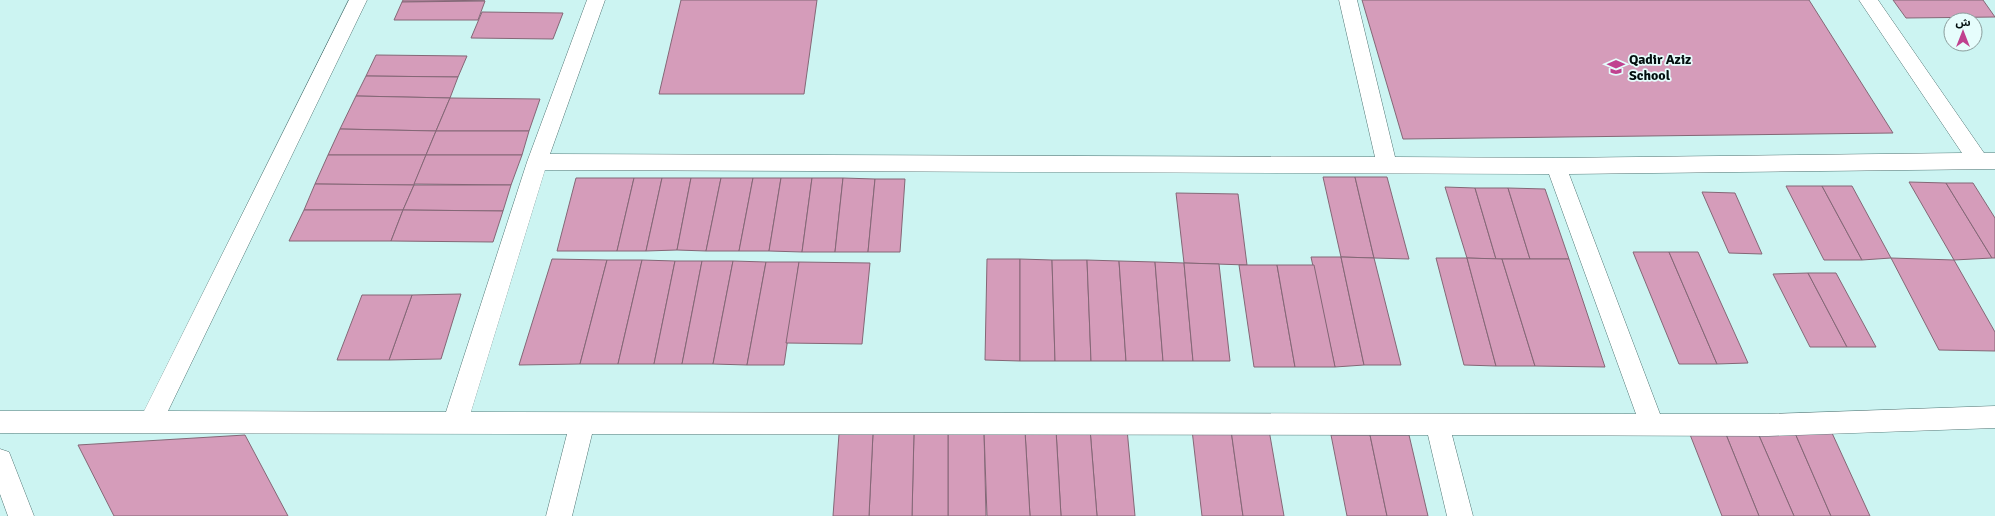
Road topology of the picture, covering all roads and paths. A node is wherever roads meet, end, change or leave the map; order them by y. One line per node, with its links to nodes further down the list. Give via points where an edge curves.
1 (358, 0): 11 (street)
2 (596, 0): 6 (street)
3 (1348, 0): 7 (street)
4 (1868, 0): 5 (street)
5 (1986, 161): 8 (street)
6 (537, 162): 7 (street); 12 (street)
7 (1387, 166): 8 (street)
8 (1556, 166): 15 (street)
9 (1995, 417): 15 (street, via 1768,425)
10 (0, 422): 11 (street)
11 (151, 422): 12 (street)
12 (455, 423): 13 (street)
13 (582, 423): 14 (street); 18 (street)
14 (1437, 424): 15 (street); 19 (street)
15 (1652, 425)
16 (0, 460): 17 (street)
17 (21, 516)
18 (559, 516)
19 (1460, 516)

